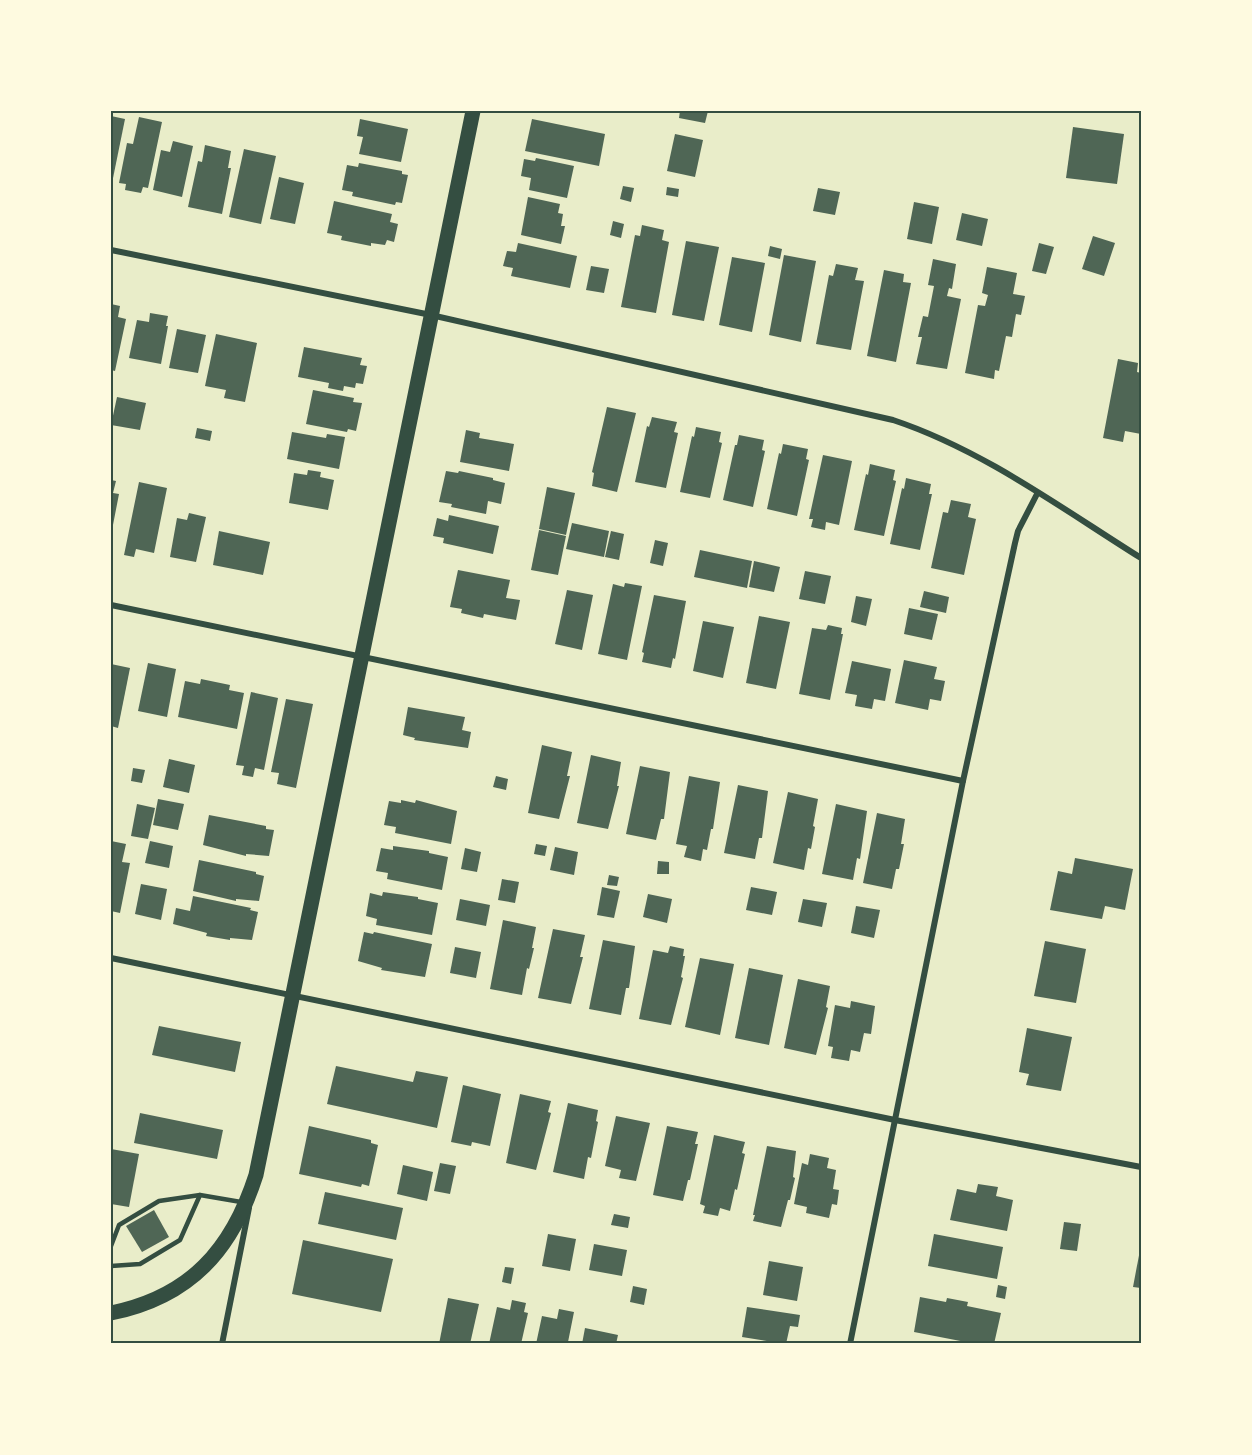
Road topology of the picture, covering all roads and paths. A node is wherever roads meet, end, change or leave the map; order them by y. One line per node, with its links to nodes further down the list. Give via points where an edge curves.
1 (473, 111): 3 (main road)
2 (111, 250): 3 (street)
3 (431, 315): 4 (street, via 893,420 985,460); 7 (main road)
4 (1038, 494): 5 (street); 8 (street, via 1016,537)
5 (1141, 558)
6 (111, 605): 7 (street)
7 (362, 657): 8 (street); 10 (main road)
8 (963, 781): 11 (street)
9 (111, 958): 10 (street)
10 (292, 995): 11 (street); 13 (main road)
11 (895, 1120): 12 (street); 20 (street)
12 (1141, 1167)
13 (256, 1175): 15 (main road); 19 (street)
14 (200, 1195): 15 (lane); 16 (lane, via 159,1201 119,1226); 17 (lane, via 180,1240 140,1264)
15 (247, 1203): 18 (main road, via 222,1246 197,1274 159,1299)
16 (111, 1246)
17 (111, 1266)
18 (111, 1313)
19 (222, 1344)
20 (850, 1344)

